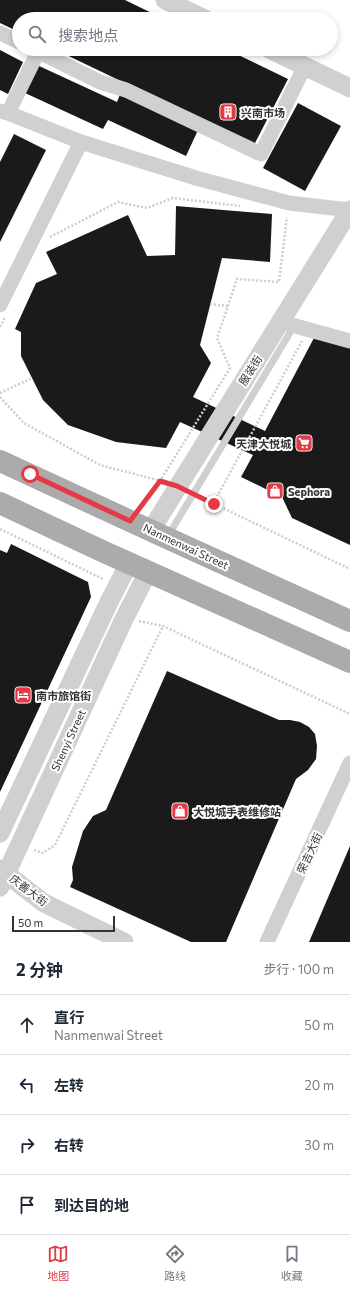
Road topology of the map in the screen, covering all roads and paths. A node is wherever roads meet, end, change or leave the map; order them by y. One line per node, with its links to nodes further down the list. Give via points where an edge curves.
1 (178, 3): 2 (street)
2 (193, 12)
3 (0, 33): 4 (street)
4 (12, 39)
5 (33, 56): 10 (street)
6 (48, 56): 8 (street, via 261,154)
7 (284, 56): 8 (street)
8 (305, 66): 9 (street)
9 (350, 88)
10 (4, 112): 11 (street)
11 (81, 142): 13 (street, via 196,178 289,203); 18 (street)
12 (241, 206): 15 (path, via 172,198 147,208 118,202)
13 (350, 210): 19 (street, 服装街)
14 (287, 211): 17 (path, via 279,282 237,279)
15 (45, 240)
16 (210, 304): 17 (path)
17 (228, 306): 26 (path, via 217,338 230,368)
18 (3, 309): 20 (path)
19 (294, 326): 21 (street); 26 (street, 服装街); 28 (path)
20 (0, 327)
21 (350, 341)
22 (32, 378): 23 (path)
23 (0, 393)
24 (0, 398): 26 (path, via 24,423 100,465)
25 (0, 461): 29 (main road, Nanmenwai Street)
26 (177, 487): 28 (path); 29 (path); 31 (street, 服装街)
27 (0, 503): 32 (main road)
28 (214, 504): 33 (path)
29 (130, 521): 31 (main road, Nanmenwai Street)
30 (0, 529): 32 (path, via 103,579)
31 (159, 534): 35 (main road, Nanmenwai Street)
32 (130, 563): 34 (street, Shenyi Street); 37 (main road); 40 (street, Shenyi Street, via 109,602)
33 (350, 569)
34 (124, 619): 36 (path); 41 (street, Shenyi Street)
35 (350, 620)
36 (163, 626): 38 (path); 41 (path, via 55,845 43,853)
37 (350, 662)
38 (350, 714)
39 (350, 763): 44 (street, 荣吉大街)
40 (0, 833)
41 (20, 844): 42 (street, Shenyi Street)
42 (2, 876): 43 (street, 庆善大街, via 44,903)
43 (124, 942)
44 (267, 942)

